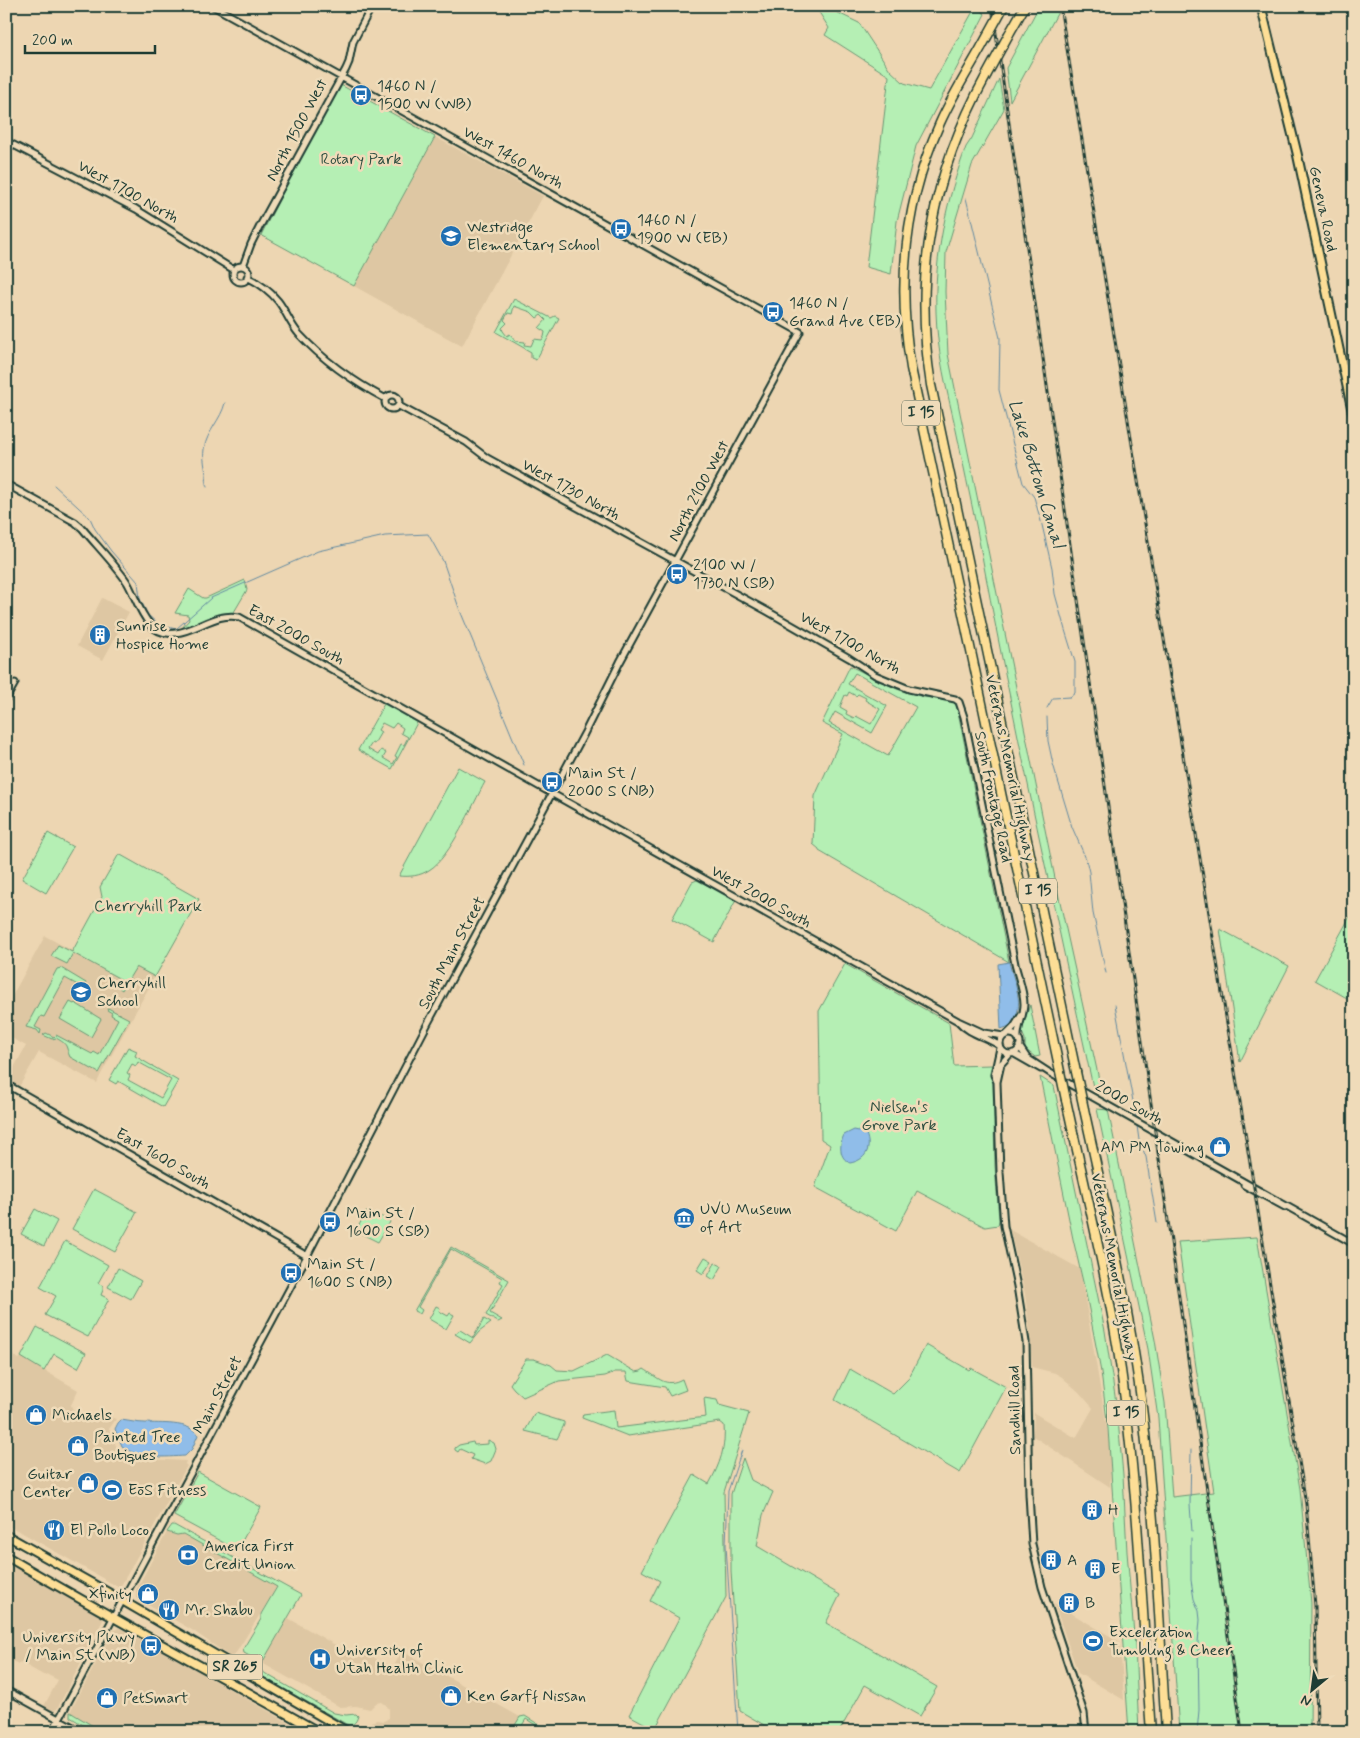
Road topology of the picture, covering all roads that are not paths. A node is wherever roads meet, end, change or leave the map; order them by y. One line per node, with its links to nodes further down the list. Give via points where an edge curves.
1 (213, 6): 6 (street, West 1460 North)
2 (372, 6): 6 (street, North 1500 West, via 353,42 349,62)
3 (1004, 6): 46 (highway, Veterans Memorial Highway / I 15, bridge, via 940,122 921,176 907,244 905,320 912,368 1112,1320 1132,1463)
4 (1024, 6): 47 (highway, Veterans Memorial Highway / I 15, bridge, via 986,76 944,171 928,243 924,284 925,343 931,385 1126,1307 1140,1392 1148,1470)
5 (1261, 6): 14 (main road, Geneva Road)
6 (340, 77): 8 (street, North 1500 West, via 260,226); 11 (street, West 1460 North)
7 (6, 141): 9 (street, West 1700 North, via 136,209)
8 (243, 266): 9 (street); 10 (street)
9 (234, 270): 10 (street, via 236,280 244,281)
10 (248, 277): 12 (street, via 278,301 297,332 324,358)
11 (800, 332): 16 (street, North 2100 West)
12 (386, 399): 13 (street, via 388,409); 13 (street, via 390,395 396,396)
13 (398, 406): 16 (street, West 1730 North)
14 (1354, 419)
15 (6, 484): 22 (street, East 2000 South, via 82,528 127,583 146,619 160,632 180,633 220,617 239,617)
16 (675, 561): 17 (street, West 1730 North); 18 (street, North 2100 West)
17 (734, 592): 21 (street, West 1700 North, via 884,679)
18 (620, 662): 22 (street, South Main Street)
19 (16, 683): 20 (street)
20 (6, 699)
21 (959, 702): 23 (street, South Frontage Road, via 1023,993)
22 (551, 793): 24 (street, West 2000 South); 34 (street, South Main Street)
23 (1022, 1014): 25 (street); 26 (street, South Frontage Road)
24 (958, 1022): 25 (street, West 2000 South, via 984,1033); 28 (street, West 2000 South)
25 (1005, 1036): 26 (street, via 1013,1035); 28 (street)
26 (1018, 1039): 27 (street)
27 (1019, 1046): 29 (street); 30 (street, via 1027,1058)
28 (1000, 1047): 29 (street); 31 (street, Sandhill Road, via 994,1075)
29 (1012, 1054): 30 (street); 31 (street, Sandhill Road, via 1001,1064)
30 (1050, 1073): 33 (street, 2000 South, via 1277,1205)
31 (997, 1082): 45 (street, Sandhill Road, via 1004,1226 1026,1342 1032,1544 1042,1587 1084,1713)
32 (6, 1084): 34 (street, East 1600 South)
33 (1354, 1244)
34 (307, 1256): 37 (street, Main Street)
35 (8, 1536): 37 (main road, SR 265)
36 (6, 1556): 38 (main road, SR 265)
37 (122, 1601): 38 (street, Main Street); 44 (main road, SR 265)
38 (114, 1616): 40 (street, Main Street); 43 (main road, SR 265)
39 (6, 1690): 40 (street)
40 (59, 1719): 41 (street, Main Street); 42 (street)
41 (52, 1732)
42 (82, 1732)
43 (319, 1732)
44 (348, 1732)
45 (1086, 1732)
46 (1151, 1732)
47 (1166, 1732)

